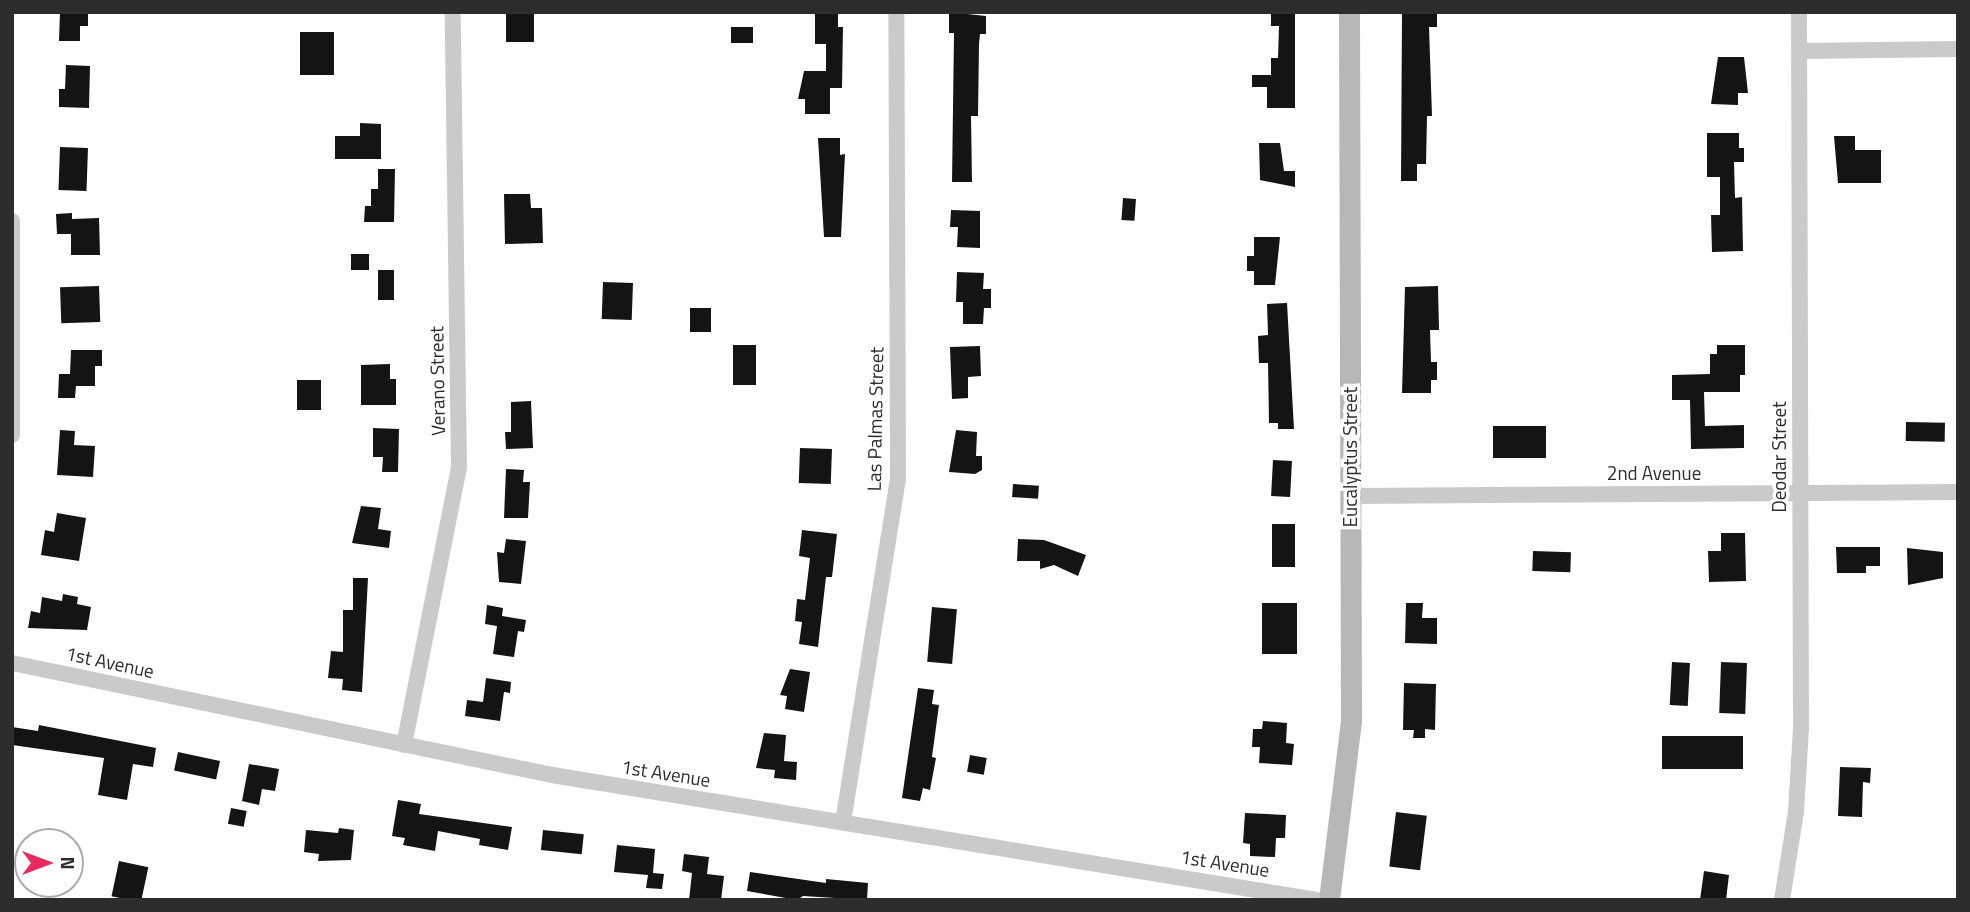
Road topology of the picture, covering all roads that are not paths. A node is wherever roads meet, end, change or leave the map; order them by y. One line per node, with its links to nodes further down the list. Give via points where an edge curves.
1 (453, 12): 13 (street, Verano Street, via 459,467)
2 (896, 12): 14 (street, Las Palmas Street, via 898,480)
3 (1349, 12): 11 (main road, Eucalyptus Street)
4 (1799, 12): 6 (street, Deodar Street)
5 (1958, 49): 6 (street)
6 (1800, 51): 10 (street, Deodar Street)
7 (12, 221): 8 (street)
8 (12, 435)
9 (1958, 492): 10 (street, 2nd Avenue)
10 (1800, 493): 11 (street, 2nd Avenue); 17 (street, Deodar Street, via 1801,754)
11 (1350, 496): 16 (main road, Eucalyptus Street, via 1349,753)
12 (12, 663): 13 (street, 1st Avenue)
13 (404, 745): 14 (street, 1st Avenue, via 552,775)
14 (843, 822): 15 (street, 1st Avenue)
15 (1317, 900)
16 (1329, 900)
17 (1782, 900)

